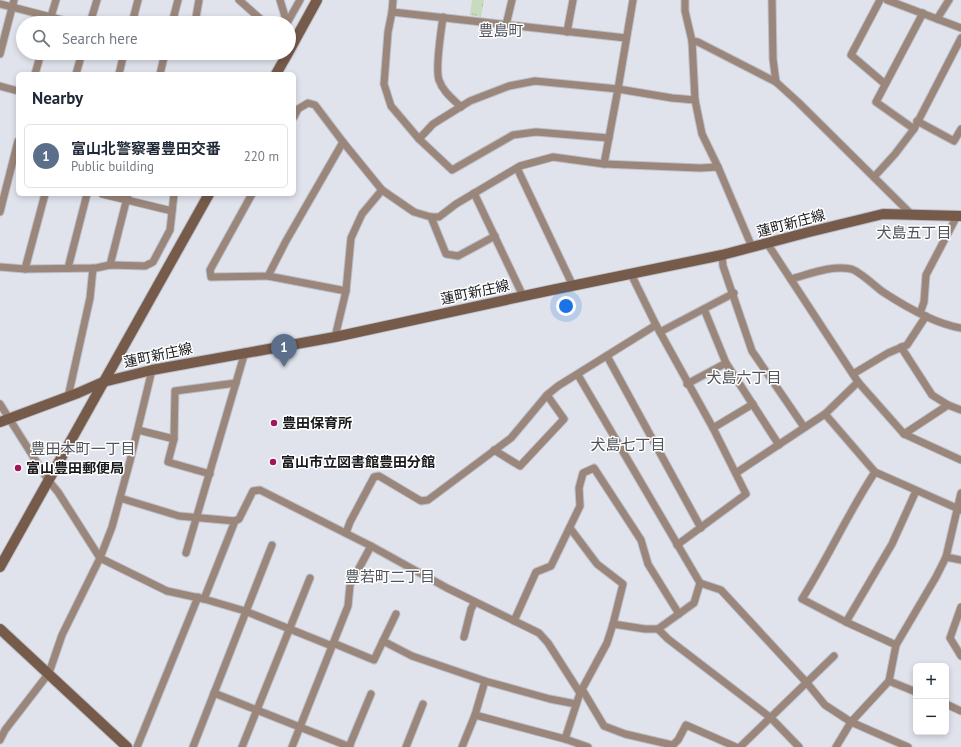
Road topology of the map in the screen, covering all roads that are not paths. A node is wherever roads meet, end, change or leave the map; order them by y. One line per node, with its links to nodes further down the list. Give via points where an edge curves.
1 (56, 0): 25 (street)
2 (96, 0): 26 (street)
3 (138, 0): 27 (street)
4 (178, 0): 28 (street)
5 (199, 0): 29 (street)
6 (239, 0): 30 (street)
7 (280, 0): 31 (street)
8 (300, 0): 32 (street)
9 (317, 0): 38 (main road)
10 (393, 0): 22 (street)
11 (512, 0): 35 (street)
12 (573, 0): 37 (street)
13 (633, 0): 39 (street)
14 (685, 0): 41 (street)
15 (772, 0): 53 (street)
16 (880, 0): 54 (street, via 851,55)
17 (887, 0): 19 (street)
18 (950, 0): 34 (street)
19 (898, 2): 23 (street)
20 (13, 3): 21 (street); 24 (street); 42 (street)
21 (0, 4)
22 (392, 12): 33 (street); 65 (street, via 384,84 391,106)
23 (923, 14): 34 (street); 54 (street)
24 (41, 16)
25 (51, 16)
26 (92, 16)
27 (134, 16)
28 (174, 16)
29 (196, 16)
30 (257, 16)
31 (285, 16)
32 (291, 16)
33 (443, 17): 35 (street); 59 (street, via 438,79 445,91)
34 (937, 19): 36 (street)
35 (506, 25): 37 (street)
36 (961, 28)
37 (567, 32): 39 (street)
38 (296, 38)
39 (626, 38): 56 (street)
40 (961, 38): 61 (street)
41 (692, 41): 53 (street); 58 (street)
42 (0, 54)
43 (39, 60): 48 (street)
44 (80, 60): 49 (street)
45 (122, 60): 50 (street)
46 (163, 60): 51 (street)
47 (284, 60): 52 (main road)
48 (36, 72)
49 (77, 72)
50 (119, 72)
51 (160, 72)
52 (277, 72)
53 (776, 82): 72 (street)
54 (885, 84): 62 (street, via 876,102)
55 (0, 86): 57 (street)
56 (618, 89): 58 (street); 59 (street, via 535,81 509,86); 64 (street)
57 (16, 90)
58 (695, 100): 69 (street, via 702,134)
59 (461, 107): 65 (street, via 433,124)
60 (296, 114): 66 (street, via 308,102 315,105)
61 (917, 121): 62 (street); 63 (street, via 954,142)
62 (914, 129): 72 (street)
63 (961, 129)
64 (609, 138): 65 (street, via 536,132 513,135 452,170); 68 (street)
65 (420, 139)
66 (343, 142): 74 (street); 97 (street)
67 (16, 156): 71 (street)
68 (604, 164): 69 (street); 70 (street, via 553,157)
69 (718, 167): 89 (street)
70 (517, 168): 75 (street); 99 (street)
71 (14, 172): 73 (street)
72 (874, 177): 84 (street)
73 (3, 185): 83 (street)
74 (382, 190): 86 (street, via 414,212); 100 (street, via 362,214 351,238)
75 (474, 193): 86 (street, via 439,217); 87 (street)
76 (44, 196): 95 (street)
77 (86, 196): 93 (street)
78 (174, 196): 82 (street)
79 (208, 196): 116 (main road)
80 (251, 196): 97 (street, via 210,270 211,277)
81 (128, 197): 82 (street); 91 (street)
82 (172, 211): 91 (street, via 170,230 153,262 145,266)
83 (0, 212)
84 (911, 214): 85 (main road, 蓮町新庄線); 88 (main road, 蓮町新庄線, via 883,214)
85 (959, 216): 104 (street, via 926,275)
86 (431, 217): 87 (street, via 446,254 458,256)
87 (495, 236): 102 (street)
88 (767, 243): 89 (main road, 蓮町新庄線); 98 (street)
89 (752, 247): 90 (main road, 蓮町新庄線)
90 (722, 255): 96 (main road, 蓮町新庄線); 101 (street, via 723,266)
91 (110, 265): 94 (street)
92 (0, 267): 95 (street)
93 (68, 268): 94 (street); 95 (street)
94 (93, 268): 121 (street, via 90,298)
95 (25, 269)
96 (631, 274): 99 (main road, 蓮町新庄線); 105 (street)
97 (268, 276): 100 (street)
98 (791, 279): 104 (street, via 831,268 852,269 883,292); 114 (street)
99 (573, 286): 102 (main road, 蓮町新庄線)
100 (346, 291): 108 (street)
101 (734, 293): 103 (street); 128 (street, via 752,351)
102 (523, 296): 108 (main road, 蓮町新庄線)
103 (704, 309): 107 (street); 112 (street)
104 (923, 315): 106 (street); 109 (street, via 907,345)
105 (656, 325): 107 (street); 111 (street)
106 (961, 328)
107 (660, 332): 119 (street)
108 (335, 337): 110 (main road, 蓮町新庄線)
109 (902, 347): 114 (street); 124 (street, via 932,395)
110 (244, 352): 113 (main road, 蓮町新庄線); 118 (street)
111 (606, 356): 115 (street); 147 (street)
112 (726, 363): 119 (street); 123 (street)
113 (152, 370): 116 (main road, 蓮町新庄線); 130 (street)
114 (853, 374): 117 (street)
115 (578, 375): 120 (street); 150 (street)
116 (103, 382): 121 (main road, 蓮町新庄線); 139 (main road)
117 (858, 382): 126 (street); 131 (street)
118 (236, 383): 132 (street, via 175,391); 138 (street)
119 (687, 384): 129 (street)
120 (547, 394): 134 (street, via 511,438); 134 (street, via 564,419 520,466)
121 (68, 397): 127 (main road, 蓮町新庄線)
122 (0, 404): 127 (street)
123 (753, 404): 129 (street); 133 (street)
124 (948, 405): 125 (street); 131 (street)
125 (961, 410)
126 (825, 414): 128 (street); 136 (street)
127 (4, 420): 139 (street)
128 (804, 427): 133 (street)
129 (713, 428): 137 (street)
130 (138, 430): 132 (street); 142 (street)
131 (904, 434): 135 (street)
132 (174, 439): 138 (street, via 168,462)
133 (779, 445): 137 (street)
134 (494, 450): 148 (street, via 428,500 421,501 379,476 374,477)
135 (961, 460)
136 (875, 472): 140 (street); 166 (street, via 802,599)
137 (736, 473): 147 (street, via 746,494)
138 (210, 474): 144 (street)
139 (48, 480): 154 (street); 156 (main road)
140 (916, 491): 143 (street); 166 (street, via 892,544)
141 (961, 493): 143 (street)
142 (120, 498): 144 (street, via 179,516); 154 (street)
143 (959, 509): 153 (street)
144 (197, 518): 145 (street); 152 (street)
145 (235, 521): 148 (street, via 239,520 254,491 260,490); 159 (street)
146 (570, 528): 164 (street, via 580,506 579,488 583,473 594,468 641,540 648,564); 165 (street, via 551,566 536,572); 167 (street, via 597,564 623,584)
147 (701, 528): 150 (street)
148 (346, 533): 151 (street)
149 (272, 545): 162 (street)
150 (677, 545): 158 (street)
151 (371, 546): 160 (street); 173 (street, via 350,585 348,606)
152 (186, 553)
153 (946, 557): 155 (street); 174 (street)
154 (100, 558): 159 (street, via 167,591); 177 (street, via 62,635)
155 (961, 560)
156 (0, 567)
157 (310, 578): 168 (street)
158 (700, 583): 164 (street, via 694,603); 180 (street, via 721,590)
159 (201, 598): 162 (street); 198 (street)
160 (475, 602): 165 (street); 171 (street)
161 (961, 607): 176 (street, via 950,638)
162 (245, 611): 168 (street); 183 (street)
163 (396, 614): 172 (street)
164 (679, 614): 170 (street)
165 (514, 621): 181 (street, via 539,633)
166 (846, 622): 174 (street)
167 (613, 624): 170 (street); 181 (street, via 607,643)
168 (290, 628): 173 (street); 188 (street)
169 (0, 629): 177 (main road)
170 (658, 629): 191 (street)
171 (464, 637)
172 (384, 641): 173 (street, via 374,660); 178 (street, via 412,656)
173 (332, 645): 193 (street)
174 (896, 645): 179 (street)
175 (834, 656): 180 (street)
176 (961, 656)
177 (49, 673): 195 (street); 197 (main road)
178 (485, 681): 186 (street); 190 (street)
179 (889, 681): 182 (street); 192 (street)
180 (807, 682): 191 (street); 192 (street, via 825,705)
181 (581, 691): 186 (street); 196 (street, via 604,726)
182 (913, 691)
183 (214, 693): 188 (street); 199 (street)
184 (371, 694): 202 (street)
185 (423, 704): 203 (street)
186 (576, 704): 194 (street)
187 (949, 705): 189 (street)
188 (257, 710): 193 (street); 200 (street)
189 (961, 711)
190 (474, 715): 194 (street); 204 (street)
191 (771, 718): 207 (street); 208 (street)
192 (851, 722): 209 (street); 210 (street)
193 (300, 727): 201 (street); 202 (street)
194 (565, 739): 205 (street)
195 (0, 740)
196 (671, 746): 206 (street, via 678,740 686,725)
197 (127, 747)
198 (137, 747)
199 (193, 747)
200 (242, 747)
201 (292, 747)
202 (350, 747)
203 (406, 747)
204 (462, 747)
205 (588, 747)
206 (736, 747)
207 (740, 747)
208 (799, 747)
209 (836, 747)
210 (908, 747)

